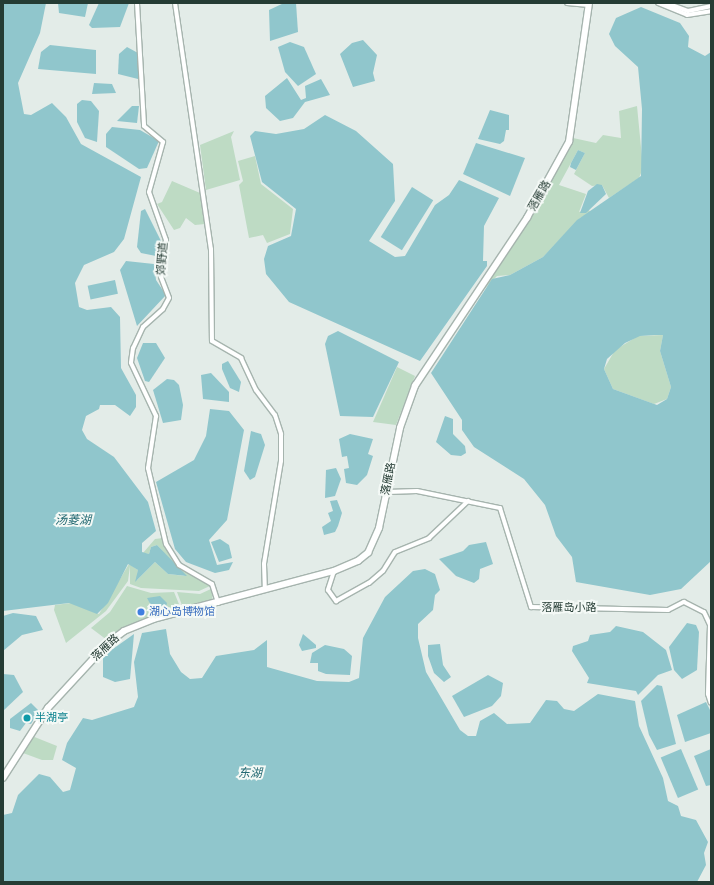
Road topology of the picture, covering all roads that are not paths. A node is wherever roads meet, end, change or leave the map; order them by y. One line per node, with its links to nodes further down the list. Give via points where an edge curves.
1 (137, 3): 13 (street, 郊野道, via 144,126 163,142 149,192 166,240 160,274 168,298 163,309 143,327 133,348 131,364 156,416 148,468 166,544 179,565 212,584)
2 (175, 3): 12 (street, via 211,249 212,341 241,358 256,390 275,415 281,434 281,461 264,564)
3 (567, 3): 6 (street)
4 (658, 3): 8 (street, via 687,15)
5 (666, 3): 7 (street, via 688,11)
6 (590, 4): 9 (street, 落雁路, via 569,142 527,218 425,367 407,404)
7 (711, 6)
8 (711, 11)
9 (387, 492): 10 (street, 落雁岛小路, via 417,491); 11 (street, 落雁路, via 379,528 368,553 358,561)
10 (468, 500): 11 (street, via 429,538 395,552 383,571 369,583 336,601 328,590); 14 (street, 落雁岛小路, via 503,511 508,540 531,607 668,610 684,602 706,614 710,625 708,694)
11 (334, 571): 12 (street, 落雁路)
12 (265, 590): 13 (street, 落雁路)
13 (218, 603): 15 (street, 落雁路, via 145,622 114,638 48,708)
14 (711, 703)
15 (3, 778)

